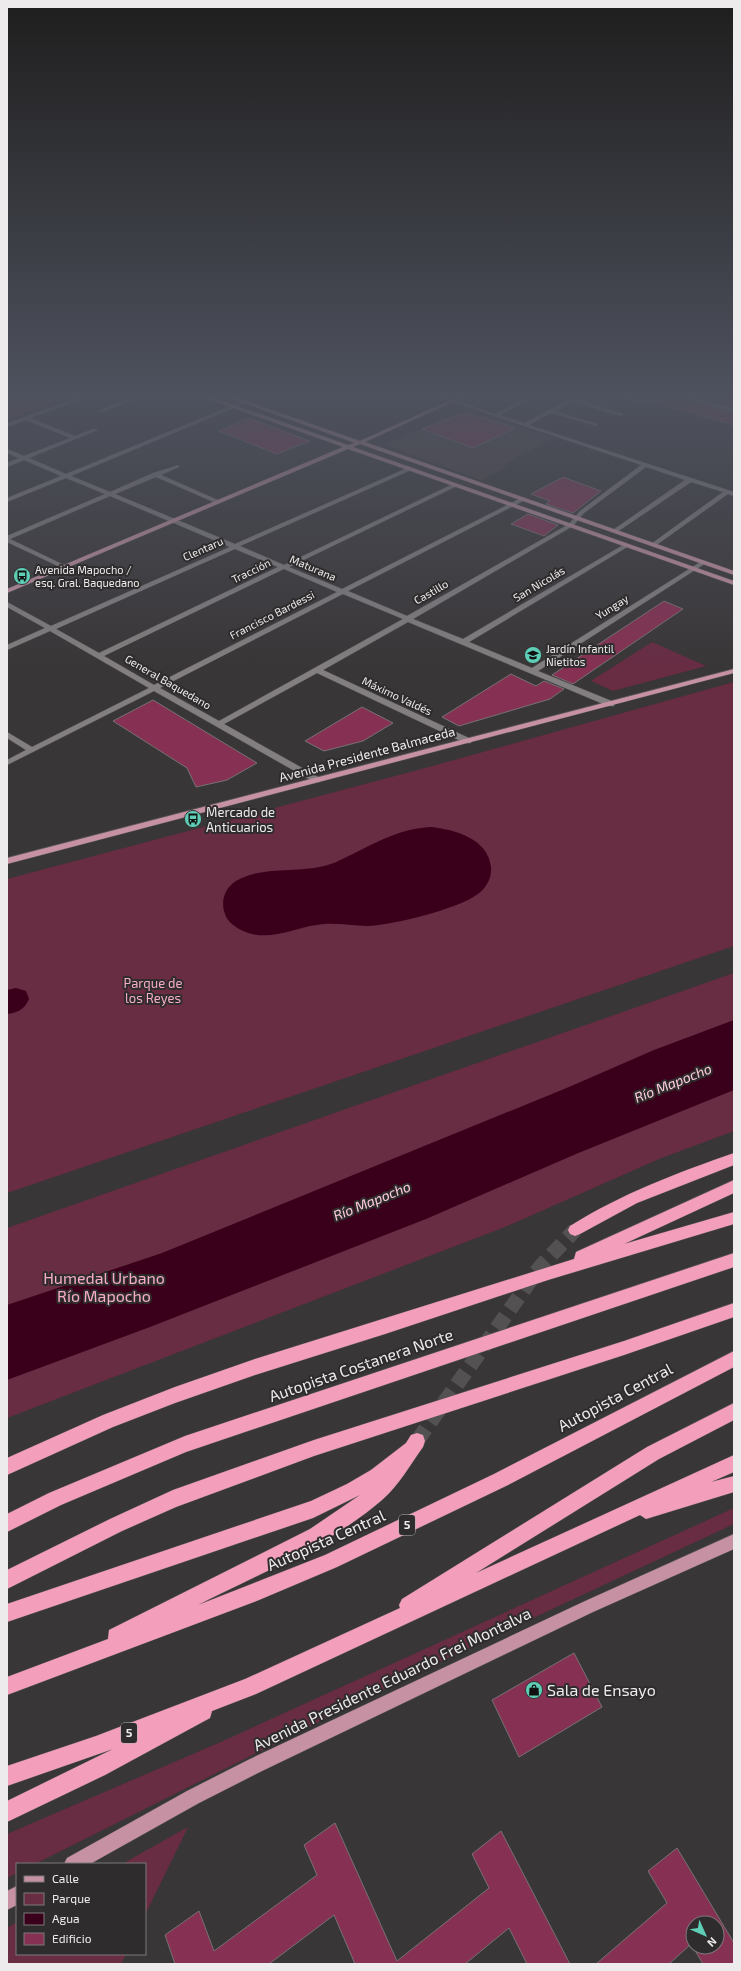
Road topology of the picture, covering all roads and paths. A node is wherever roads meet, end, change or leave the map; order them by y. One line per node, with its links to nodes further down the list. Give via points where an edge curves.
1 (46, 484): 17 (street)
2 (85, 484): 14 (street, Maturana)
3 (132, 484): 14 (street)
4 (177, 484): 18 (street)
5 (261, 484): 18 (main road)
6 (375, 484): 27 (street, Clentaru)
7 (452, 484): 12 (main road)
8 (480, 484): 16 (main road)
9 (620, 484): 20 (street, Castillo)
10 (683, 484): 23 (street)
11 (702, 484): 13 (street)
12 (455, 485): 19 (main road); 30 (street, Tracción)
13 (727, 492): 15 (street); 26 (street)
14 (108, 494): 21 (street, Maturana); 24 (street)
15 (734, 494)
16 (523, 499): 19 (street, Francisco Bardessi); 20 (main road)
17 (7, 500)
18 (218, 502): 21 (main road)
19 (511, 505): 22 (main road); 35 (street, Francisco Bardessi)
20 (576, 518): 22 (street, Castillo); 23 (main road)
21 (172, 521): 27 (street, Maturana); 29 (main road)
22 (571, 525): 25 (main road); 37 (street, Castillo)
23 (615, 531): 26 (main road)
24 (7, 539): 29 (street)
25 (627, 545): 31 (main road); 39 (street, San Nicolás)
26 (653, 545): 28 (main road)
27 (234, 547): 30 (street, Maturana); 38 (street, Clentaru)
28 (704, 562): 31 (street, Yungay); 32 (main road)
29 (64, 567): 34 (main road)
30 (282, 567): 35 (street, Maturana); 41 (street, Tracción)
31 (694, 568): 33 (main road); 43 (street, Yungay)
32 (734, 573)
33 (734, 583)
34 (7, 591)
35 (341, 592): 37 (street, Maturana); 45 (street, Francisco Bardessi)
36 (7, 604): 38 (street, General Baquedano)
37 (407, 619): 39 (street, Maturana); 42 (street, Castillo)
38 (52, 629): 40 (street, Clentaru); 41 (street, General Baquedano)
39 (463, 642): 43 (street, Maturana)
40 (7, 648)
41 (98, 656): 45 (street, General Baquedano)
42 (317, 670): 47 (street, Castillo); 49 (street, Máximo Valdés)
43 (532, 671): 46 (street, Maturana)
44 (734, 671): 46 (main road, Avenida Presidente Balmaceda)
45 (154, 687): 47 (street, General Baquedano); 50 (street, Francisco Bardessi)
46 (611, 704): 49 (main road, Avenida Presidente Balmaceda)
47 (219, 724): 52 (street, General Baquedano)
48 (7, 734): 50 (street)
49 (468, 741): 52 (main road, Avenida Presidente Balmaceda)
50 (31, 750): 51 (street, Francisco Bardessi)
51 (7, 763)
52 (317, 780): 53 (main road, Avenida Presidente Balmaceda)
53 (7, 861)
54 (734, 1159): 57 (highway, via 617,1205)
55 (734, 1186): 59 (highway)
56 (734, 1218): 59 (highway, Autopista Costanera Norte)
57 (574, 1230)
58 (734, 1260): 66 (highway, Autopista Costanera Norte, via 185,1444 55,1499)
59 (548, 1273): 64 (highway, Autopista Costanera Norte, via 175,1395 109,1421)
60 (734, 1310): 69 (highway, via 314,1448 173,1500 116,1525)
61 (734, 1358): 72 (highway, Autopista Central / 5, via 500,1480 331,1561 259,1591)
62 (734, 1411): 71 (highway, via 653,1453)
63 (734, 1463): 67 (highway, 5)
64 (7, 1468)
65 (734, 1484): 67 (highway)
66 (7, 1523)
67 (603, 1523): 71 (highway, 5)
68 (734, 1541): 77 (main road, Avenida Presidente Eduardo Frei Montalva, via 588,1607 256,1765)
69 (7, 1580)
70 (7, 1613): 72 (highway, via 313,1509 355,1490 392,1467 414,1445 393,1476 377,1493 351,1513 322,1531)
71 (365, 1632): 74 (highway, 5)
72 (67, 1662): 73 (highway, Autopista Central / 5)
73 (7, 1686)
74 (249, 1686): 75 (highway, 5, via 96,1746); 76 (highway, via 98,1768)
75 (7, 1776)
76 (7, 1812)
77 (75, 1863)
78 (16, 1896): 79 (main road)
79 (7, 1901)

